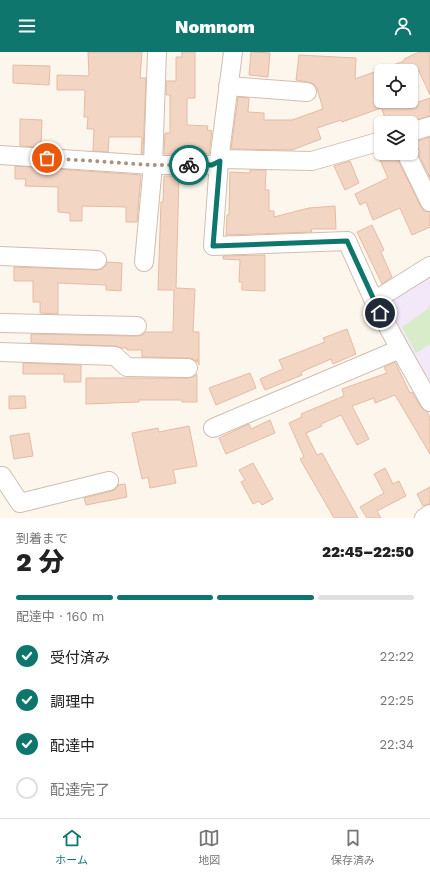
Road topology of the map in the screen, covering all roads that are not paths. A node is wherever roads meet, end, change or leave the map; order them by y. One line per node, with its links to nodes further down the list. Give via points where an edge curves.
1 (157, 52): 11 (street)
2 (233, 52): 3 (street)
3 (228, 86): 4 (street); 10 (street)
4 (307, 92)
5 (430, 126): 6 (street)
6 (418, 130)
7 (374, 143): 10 (street, via 312,161)
8 (0, 155): 11 (street)
9 (409, 160): 12 (street)
10 (220, 161): 11 (street, via 212,165); 17 (street, via 213,246 347,241)
11 (153, 165): 15 (street)
12 (430, 202)
13 (0, 256): 14 (street)
14 (97, 260)
15 (144, 262)
16 (430, 266): 17 (street)
17 (374, 301): 20 (street)
18 (0, 323): 19 (street)
19 (136, 326)
20 (400, 350): 23 (street); 24 (street)
21 (0, 352): 22 (street, via 114,356 127,367)
22 (188, 368)
23 (430, 402)
24 (213, 428)
25 (0, 476): 26 (street, via 20,503)
26 (109, 481)
27 (430, 514): 28 (street)
28 (424, 518)

